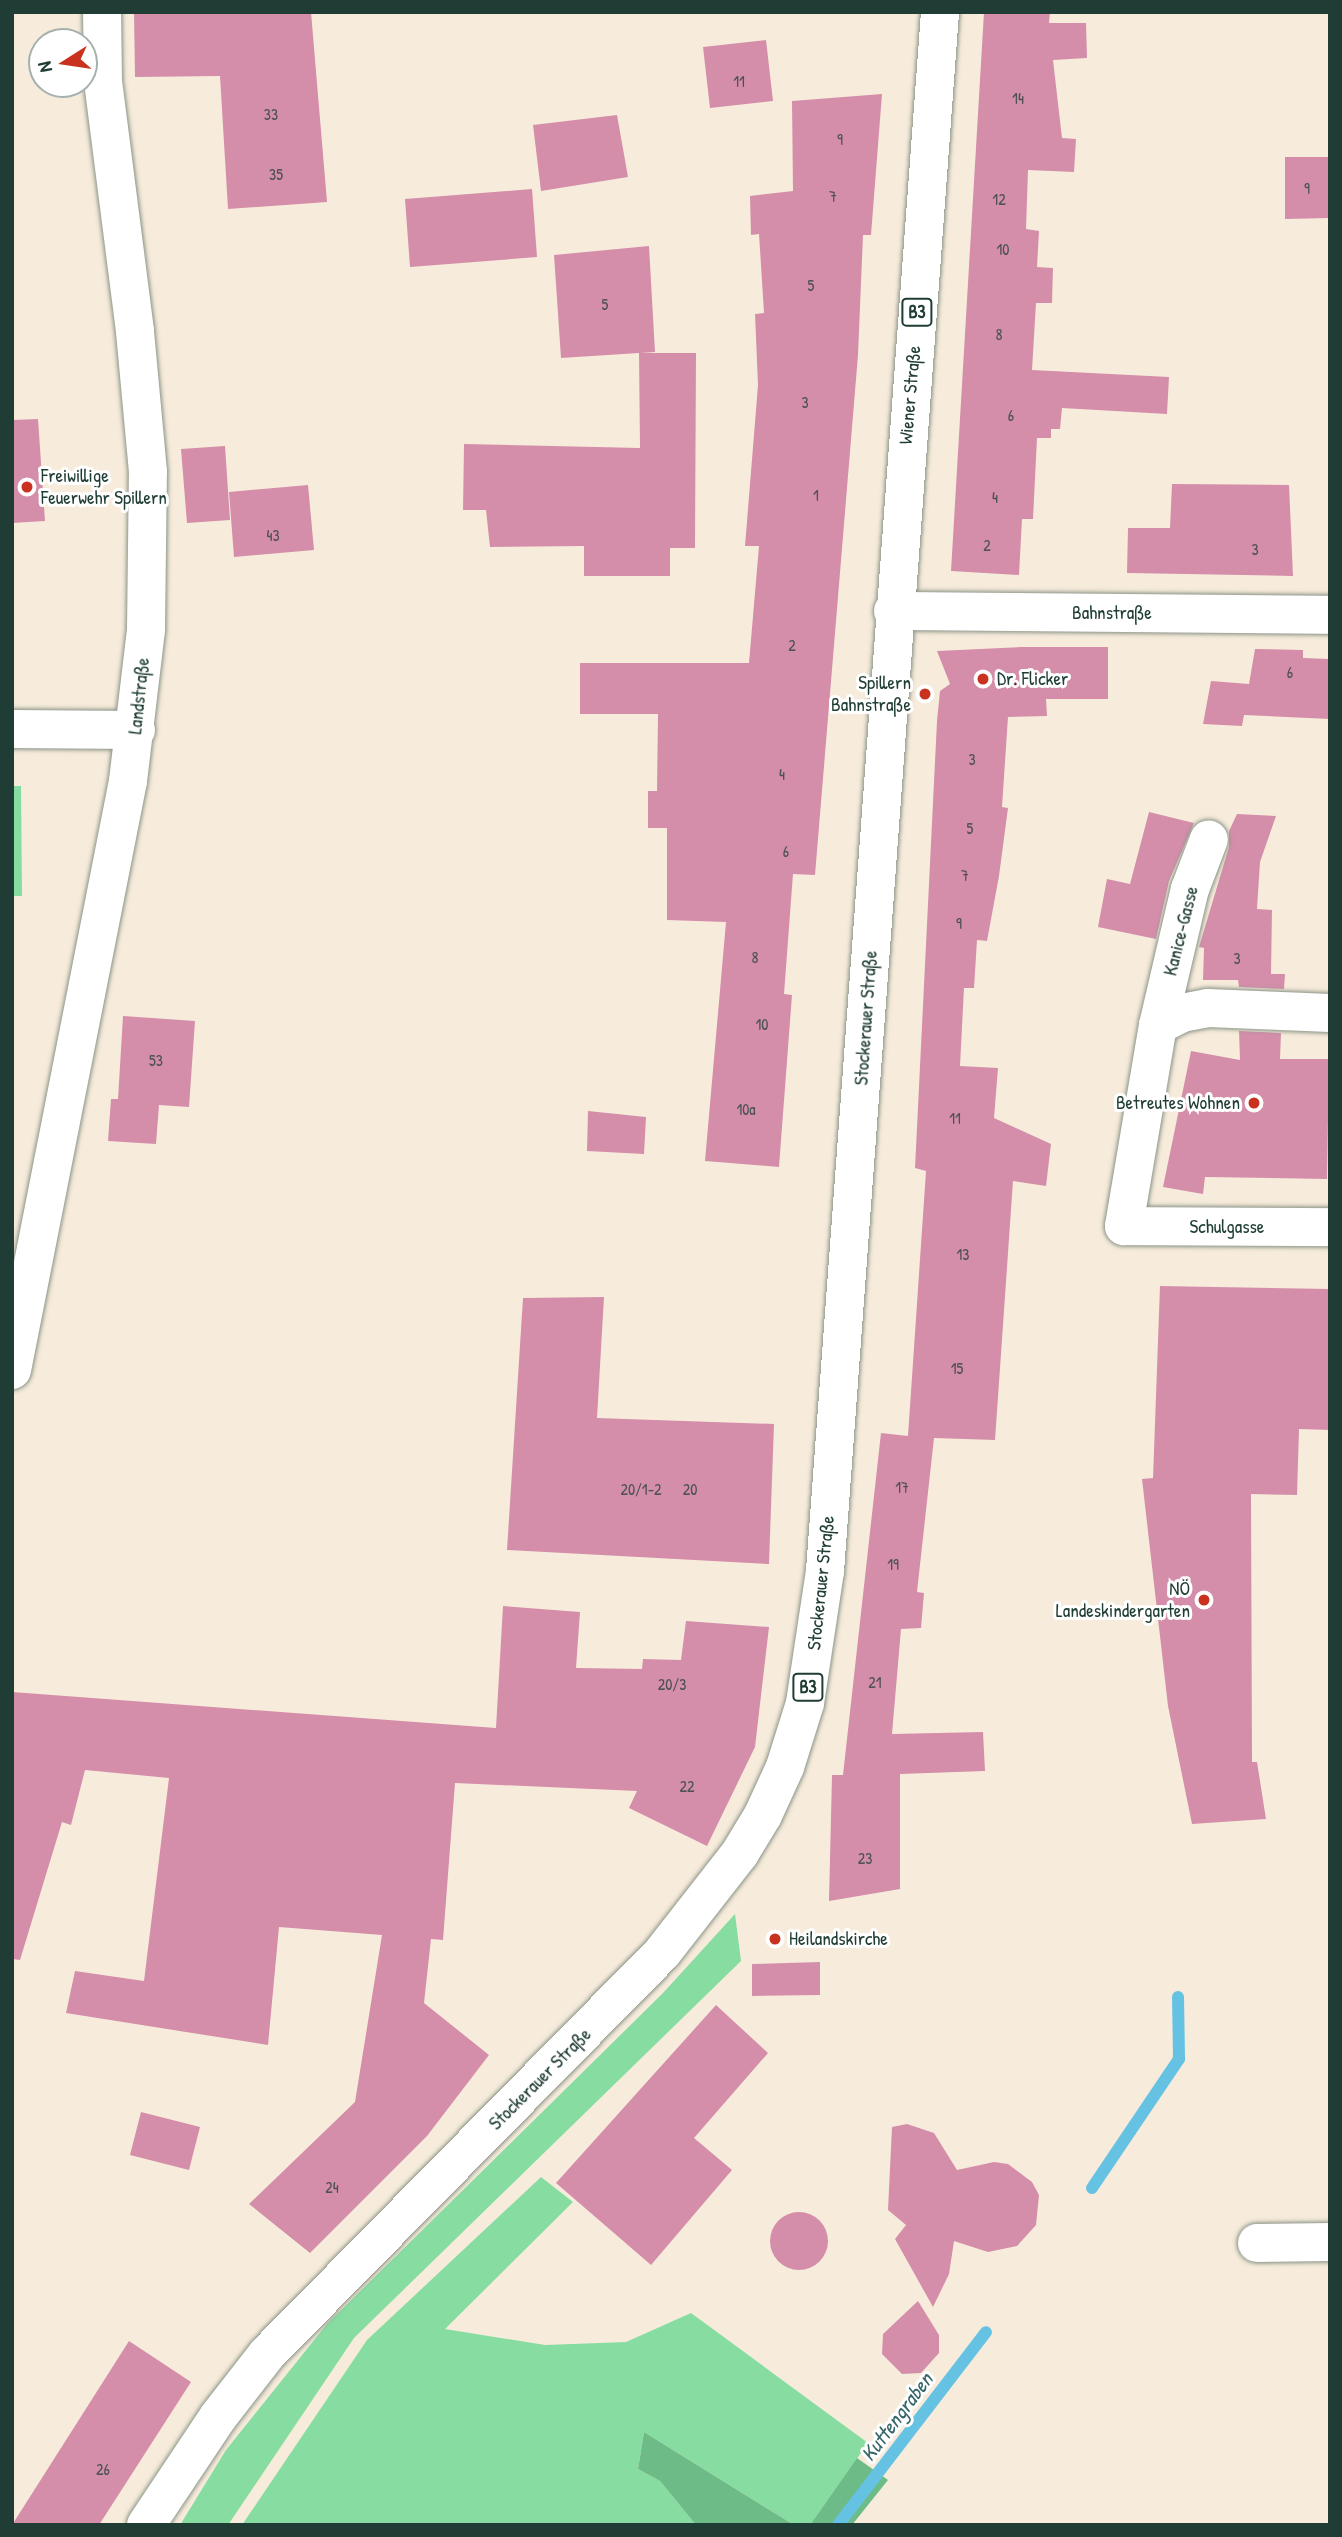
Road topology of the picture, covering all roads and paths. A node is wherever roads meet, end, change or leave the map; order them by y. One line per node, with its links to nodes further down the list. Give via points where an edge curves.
1 (102, 12): 6 (street, Landstraße, via 103,81 148,472 146,629)
2 (940, 12): 3 (street, Wiener Straße / B3)
3 (894, 611): 4 (street, Bahnstraße); 15 (street, Stockerauer Straße / B3, via 825,1571 805,1703 785,1767 740,1853 662,1953 267,2354 218,2417)
4 (1330, 615)
5 (12, 729): 6 (street)
6 (136, 730): 12 (street, Landstraße)
7 (1209, 839): 9 (street, Kanice-Gasse, via 1190,889)
8 (1330, 1013): 9 (street, via 1208,1008 1182,1013)
9 (1158, 1025): 10 (street, Kanice-Gasse)
10 (1124, 1226): 11 (street, Schulgasse)
11 (1330, 1227)
12 (12, 1370)
13 (1257, 2242): 14 (street)
14 (1330, 2242)
15 (146, 2525)

